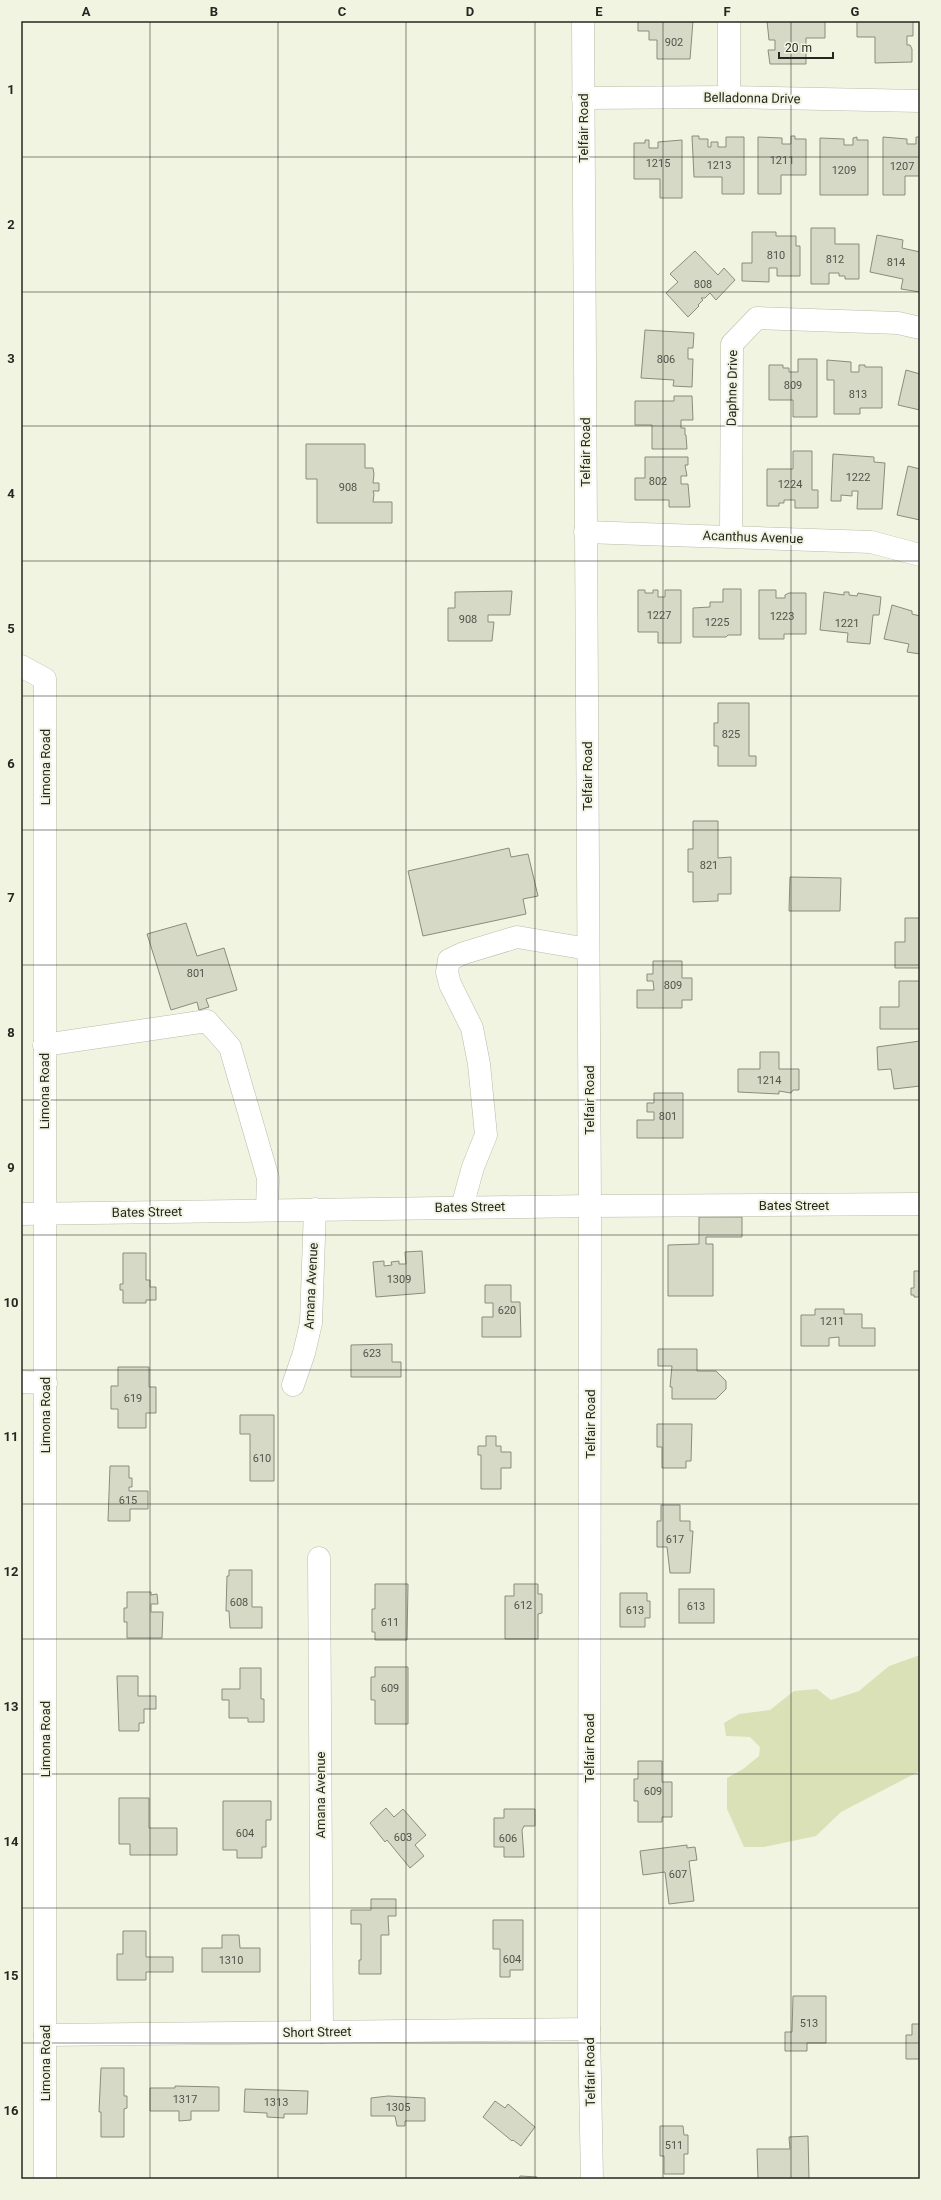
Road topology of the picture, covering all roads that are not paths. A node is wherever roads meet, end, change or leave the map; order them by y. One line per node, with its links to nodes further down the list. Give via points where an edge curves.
1 (583, 21): 4 (street, Telfair Road)
2 (729, 21): 3 (street)
3 (729, 97): 4 (street, Belladonna Drive); 5 (street, Belladonna Drive)
4 (583, 98): 7 (street, Telfair Road)
5 (920, 101)
6 (920, 328): 8 (street, Daphne Drive, via 898,322 757,318 732,344)
7 (585, 532): 8 (street, Acanthus Avenue); 11 (street, Telfair Road)
8 (731, 536): 9 (street, Acanthus Avenue, via 870,542)
9 (920, 555)
10 (21, 666): 12 (street, Limona Road, via 45,679)
11 (588, 949): 14 (street, Telfair Road); 15 (street, via 517,937 493,943 449,960 447,972 450,984 472,1028 479,1064 486,1135 473,1167)
12 (44, 1045): 17 (street, via 208,1021 230,1047 268,1178); 19 (street, Limona Road)
13 (920, 1204): 14 (street, Bates Street)
14 (590, 1206): 15 (street, Bates Street); 24 (street, Telfair Road)
15 (462, 1207): 16 (street, Bates Street)
16 (315, 1209): 17 (street, Bates Street); 22 (street, Amana Avenue, via 311,1323)
17 (267, 1210): 19 (street, Bates Street)
18 (21, 1214): 19 (street, Bates Street)
19 (44, 1214): 21 (street, Limona Road)
20 (21, 1382): 21 (street)
21 (46, 1383): 26 (street, Limona Road)
22 (293, 1385)
23 (319, 1558): 25 (street, Amana Avenue)
24 (589, 2029): 25 (street, Short Street); 28 (street, Telfair Road)
25 (322, 2032): 26 (street, Short Street)
26 (45, 2034): 27 (street, Limona Road)
27 (45, 2179)
28 (592, 2179)

